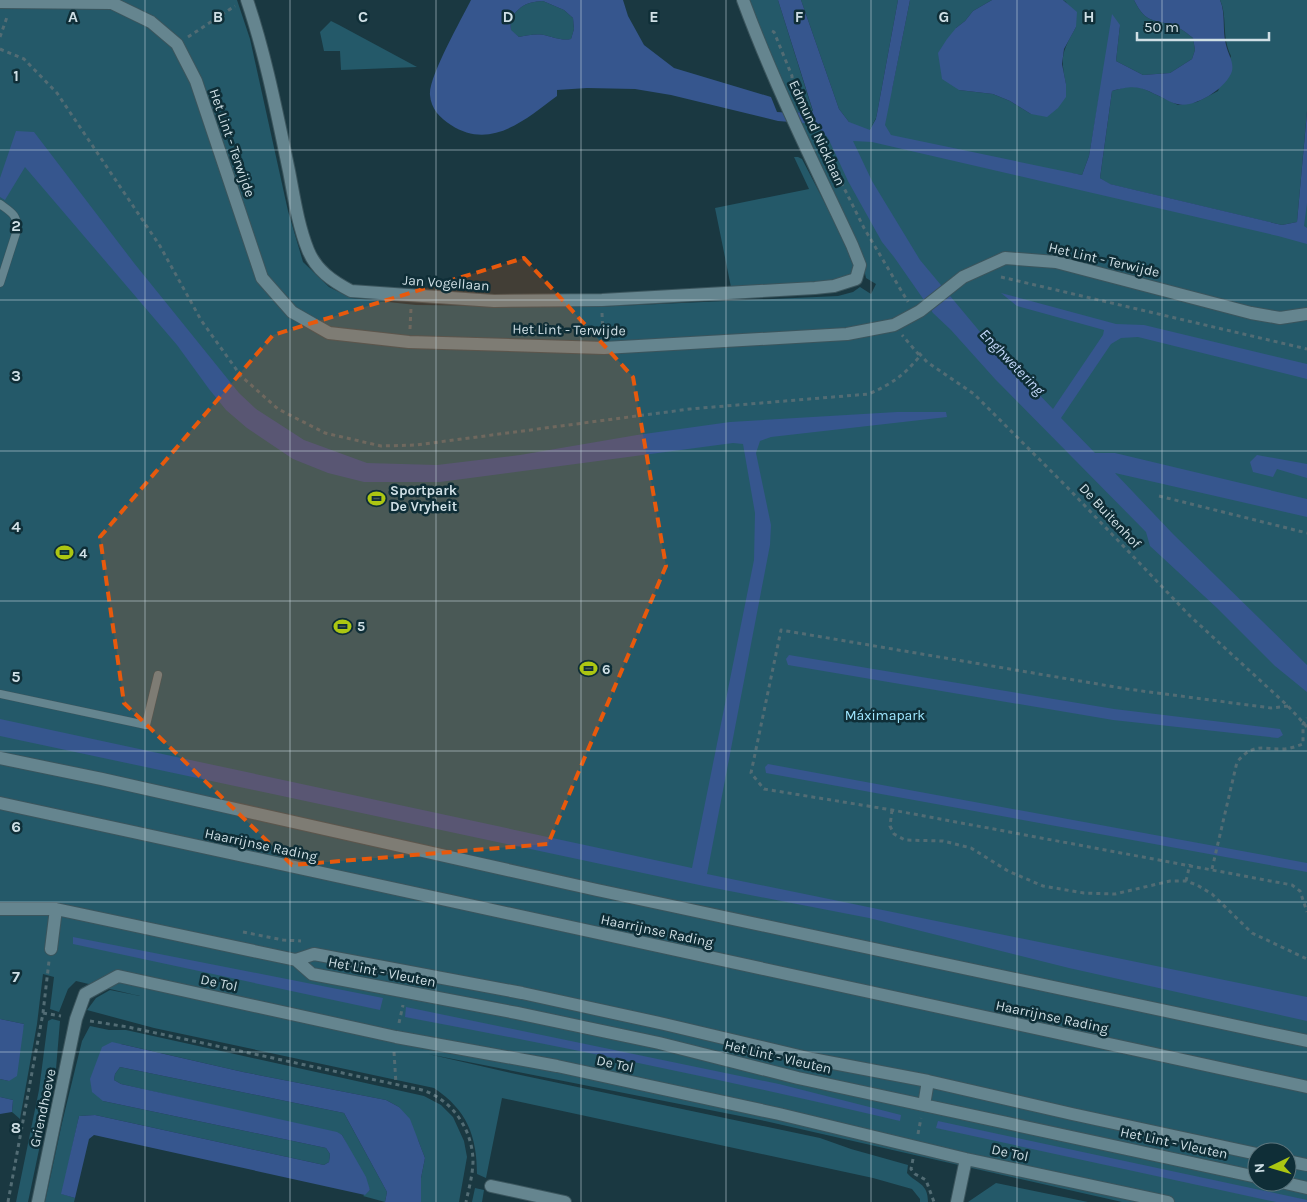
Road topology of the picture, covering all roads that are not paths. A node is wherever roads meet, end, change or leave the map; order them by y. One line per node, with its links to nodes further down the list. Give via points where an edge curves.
1 (744, 0): 5 (street, Edmund Nicklaan, via 796,126 860,265)
2 (6, 2): 7 (street, Het Lint - Terwijde, via 112,3 151,22 177,44 196,81 262,278 292,312 329,333 409,342 604,348 847,334 894,324 917,312 963,277 1006,258 1056,262 1251,313 1280,318)
3 (242, 2): 5 (street, Jan Vogellaan, via 266,66 308,250 332,281 351,290 494,301 602,300 815,288)
4 (0, 204): 6 (lane, via 16,215 18,222)
5 (856, 279)
6 (0, 283)
7 (1307, 314)
8 (158, 675): 9 (lane, via 146,725)
9 (0, 694)
10 (0, 758): 22 (street, Haarrijnse Rading)
11 (0, 803): 25 (street, Haarrijnse Rading)
12 (0, 909): 13 (street, Het Lint - Vleuten)
13 (56, 909): 14 (street); 15 (street, Het Lint - Vleuten)
14 (51, 950)
15 (296, 960): 16 (street, Het Lint - Vleuten, via 314,954); 17 (street, Het Lint - Vleuten, via 312,974)
16 (404, 972): 17 (street); 18 (street, Het Lint - Vleuten)
17 (405, 992): 19 (street, Het Lint - Vleuten)
18 (522, 993): 19 (street); 21 (street, Het Lint - Vleuten)
19 (517, 1013): 23 (street, Het Lint - Vleuten)
20 (76, 1019): 30 (street, De Tol, via 84,994 118,976 396,1037 557,1066); 33 (street, Griendhoeve)
21 (664, 1024): 23 (street); 24 (street, Het Lint - Vleuten, via 812,1059)
22 (1307, 1042)
23 (659, 1043): 26 (street, Het Lint - Vleuten)
24 (928, 1081): 26 (street); 27 (street, Het Lint - Vleuten)
25 (1307, 1087)
26 (924, 1105): 28 (street, Het Lint - Vleuten)
27 (1072, 1114): 28 (street); 29 (street, Het Lint - Vleuten)
28 (1067, 1135): 31 (street, Het Lint - Vleuten)
29 (1247, 1152)
30 (966, 1159): 35 (street); 36 (street, De Tol)
31 (1247, 1175)
32 (491, 1186): 34 (street)
33 (38, 1202)
34 (565, 1202)
35 (957, 1202)
36 (1168, 1202)

